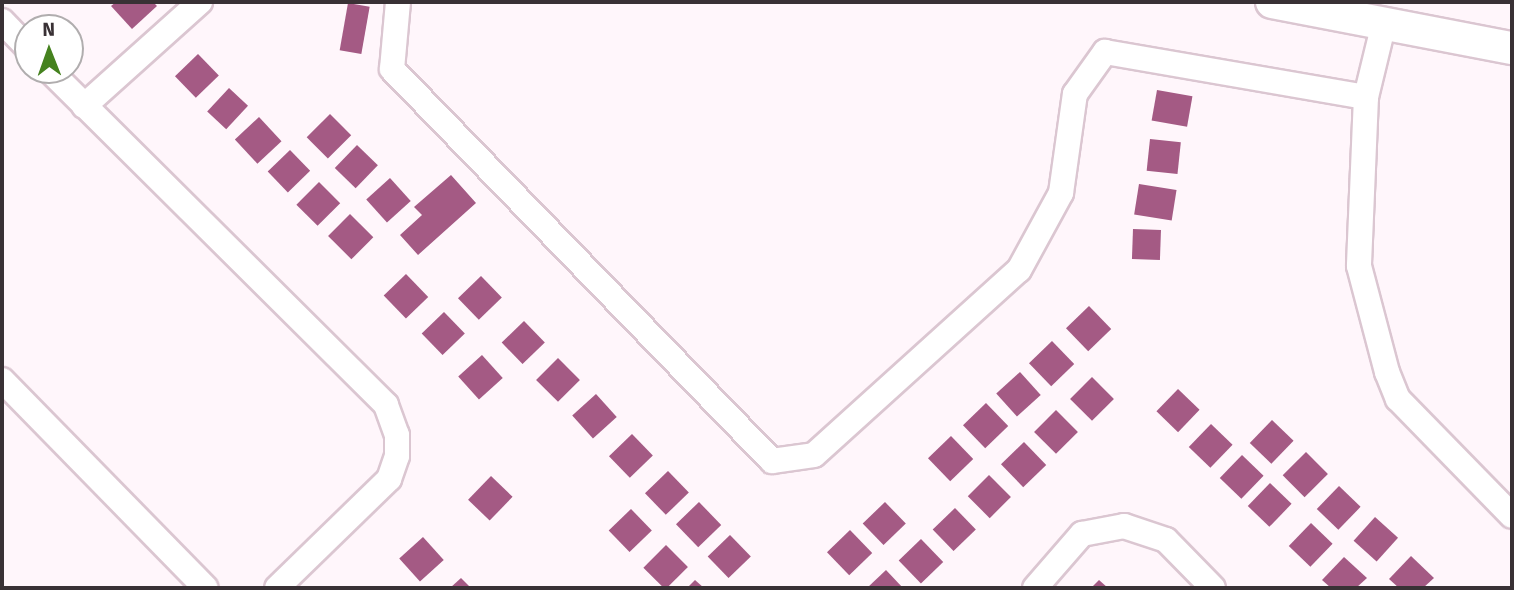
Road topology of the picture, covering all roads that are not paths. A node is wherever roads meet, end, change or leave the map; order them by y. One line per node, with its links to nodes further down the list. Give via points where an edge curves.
1 (200, 2): 8 (street)
2 (398, 2): 7 (street, via 392,69 772,461 814,454 1019,270 1061,193 1075,94 1105,52)
3 (1272, 2): 4 (street)
4 (1384, 23): 5 (street); 7 (street)
5 (1512, 48)
6 (63, 84): 8 (street)
7 (1366, 97): 10 (street, via 1359,266 1387,372 1398,398)
8 (84, 106): 12 (street, via 386,405 397,435 397,456 389,479)
9 (2, 380): 11 (street)
10 (1512, 516)
11 (206, 588)
12 (277, 588)
13 (1034, 588): 14 (street, via 1082,534 1124,526 1166,540)
14 (1213, 588)

